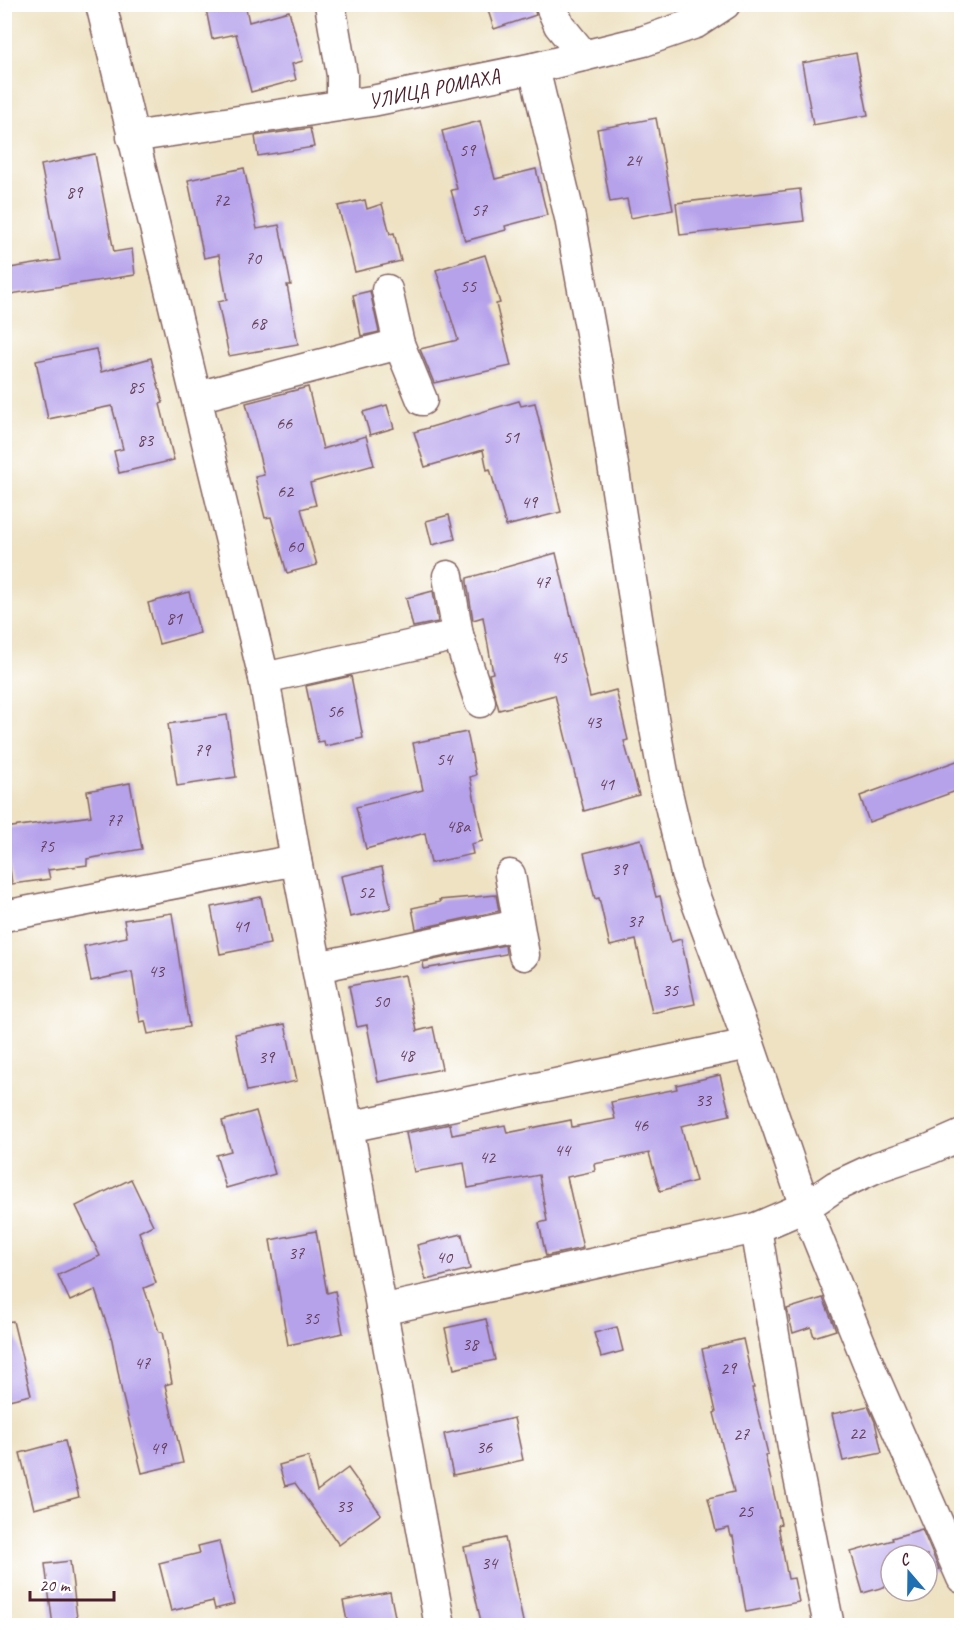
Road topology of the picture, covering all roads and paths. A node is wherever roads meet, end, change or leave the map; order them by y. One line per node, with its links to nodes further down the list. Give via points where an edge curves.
1 (101, 4): 8 (street)
2 (330, 4): 7 (street, via 342,75)
3 (550, 4): 5 (street, via 560,25)
4 (726, 4): 5 (street, УЛИЦА РОМАХА, via 696,23)
5 (584, 56): 6 (street, УЛИЦА РОМАХА)
6 (534, 68): 7 (street, УЛИЦА РОМАХА); 23 (street, via 572,229 665,784 686,873)
7 (342, 105): 8 (street, УЛИЦА РОМАХА)
8 (132, 137): 11 (street)
9 (387, 290): 10 (street)
10 (399, 344): 11 (street); 12 (street)
11 (197, 397): 15 (street)
12 (422, 400)
13 (448, 576): 14 (street)
14 (458, 635): 15 (street); 16 (street)
15 (264, 678): 17 (street)
16 (480, 702)
17 (296, 860): 19 (street); 22 (street)
18 (510, 875): 20 (street)
19 (4, 916)
20 (518, 925): 21 (street); 22 (street)
21 (524, 955)
22 (317, 967): 24 (street)
23 (749, 1044): 24 (street); 26 (street)
24 (348, 1127): 28 (street)
25 (962, 1135): 26 (street, via 877,1167 836,1186)
26 (805, 1207): 27 (street); 29 (street)
27 (756, 1228): 28 (street); 31 (street, via 794,1454)
28 (381, 1310): 30 (street)
29 (962, 1578)
30 (440, 1626)
31 (829, 1626)

